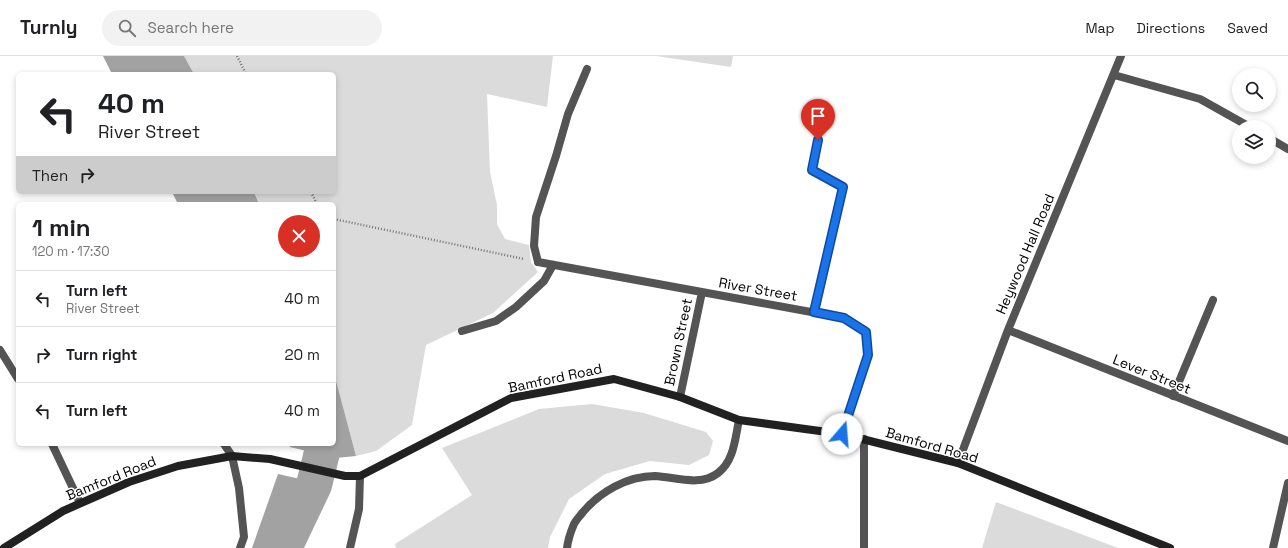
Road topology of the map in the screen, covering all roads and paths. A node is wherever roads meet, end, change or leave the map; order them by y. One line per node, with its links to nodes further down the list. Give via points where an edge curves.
1 (237, 56): 4 (path)
2 (1121, 56): 5 (street, Heywood Hall Road)
3 (587, 69): 11 (street, via 568,114 536,217 534,246)
4 (245, 72)
5 (1114, 75): 6 (street, via 1200,99); 16 (street, Heywood Hall Road)
6 (1238, 120)
7 (818, 140): 15 (street, via 812,170 843,187)
8 (1276, 142): 9 (street)
9 (1288, 148)
10 (336, 219): 11 (path)
11 (538, 262): 12 (street, River Street)
12 (553, 265): 13 (street, River Street); 17 (street, via 544,281 516,307 496,321)
13 (702, 292): 15 (street, River Street); 21 (street, Brown Street)
14 (1213, 300): 20 (street)
15 (814, 312): 23 (street, River Street, via 844,318 866,332 868,355)
16 (1008, 330): 20 (street, Lever Street); 29 (street, Heywood Hall Road)
17 (462, 331)
18 (0, 350): 19 (street)
19 (16, 376)
20 (1172, 396): 25 (street, Lever Street)
21 (680, 397): 22 (street, Bamford Road); 30 (street, Bamford Road, via 614,379 511,398)
22 (739, 420): 23 (street, Bamford Road); 37 (street, via 731,454 718,473 698,480 655,476 621,484 604,493 574,523)
23 (842, 434): 24 (street, Bamford Road)
24 (864, 439): 29 (street, Bamford Road); 33 (street)
25 (1288, 441)
26 (53, 446): 32 (street)
27 (225, 446): 28 (street)
28 (232, 456): 30 (street, Bamford Road, via 270,459 345,476); 32 (street, Bamford Road, via 178,466 129,482); 35 (street, via 239,488 244,537)
29 (958, 463): 38 (street, Bamford Road)
30 (360, 476): 36 (street, via 359,509)
31 (1288, 483): 39 (street)
32 (80, 503): 34 (street, Bamford Road)
33 (866, 547)
34 (4, 548)
35 (240, 548)
36 (350, 548)
37 (567, 548)
38 (1170, 548)
39 (1273, 548)

